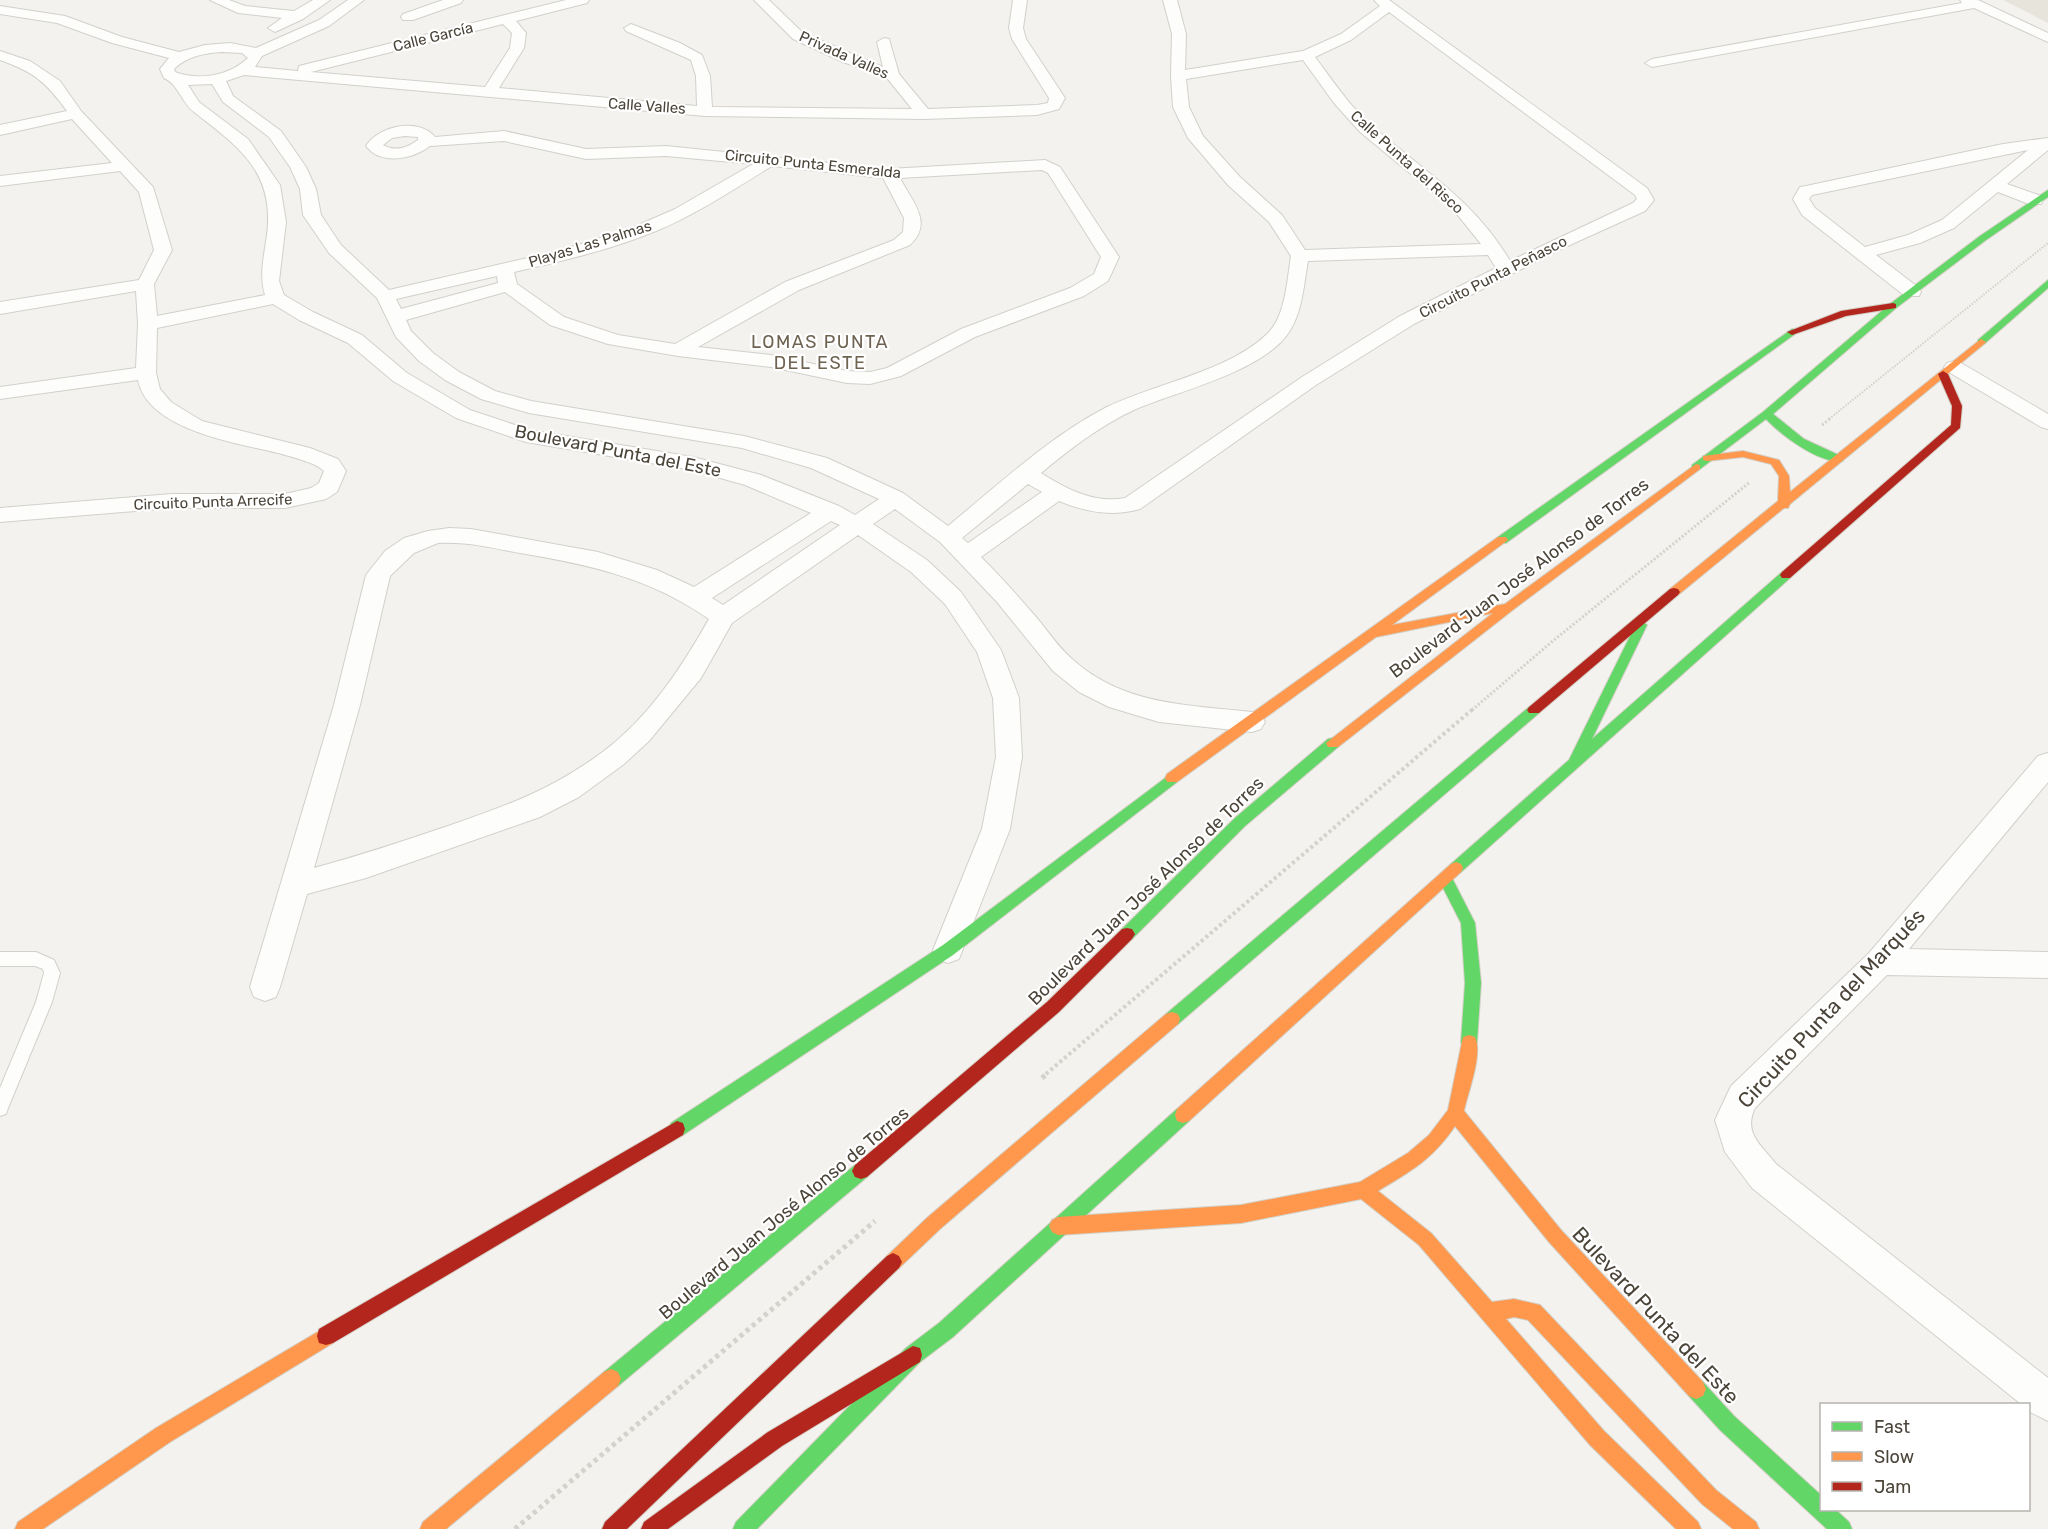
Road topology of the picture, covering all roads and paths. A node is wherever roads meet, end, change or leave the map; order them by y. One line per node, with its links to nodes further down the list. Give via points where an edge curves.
1 (217, 0): 14 (street, via 243,10)
2 (249, 0): 11 (street)
3 (357, 0): 21 (street, via 324,23)
4 (456, 0): 15 (street)
5 (582, 0): 16 (street, Calle García)
6 (761, 0): 28 (street, Privada Valles, via 798,36)
7 (1020, 0): 35 (street, Calle Valles, via 1016,28 1019,39 1057,98 1054,106)
8 (1170, 0): 9 (street); 29 (street, via 1179,34)
9 (1177, 0)
10 (1972, 2): 18 (street); 25 (street)
11 (318, 3): 14 (street)
12 (1385, 3): 23 (street, via 1346,37); 48 (street, Circuito Punta Peñasco, via 1641,192 1646,200 1639,207)
13 (0, 10): 24 (street, via 60,19)
14 (298, 16): 20 (street)
15 (408, 17)
16 (506, 18): 27 (street, Calle García); 32 (street, via 519,33 517,48)
17 (631, 28): 33 (street, via 697,58 703,76)
18 (2048, 38)
19 (884, 42): 28 (street)
20 (230, 47): 21 (street); 24 (street)
21 (255, 54): 26 (street, via 255,59)
22 (0, 55): 34 (street, via 47,76)
23 (1307, 55): 29 (street); 45 (street, Calle Punta del Risco, via 1339,100 1366,129 1458,204)
24 (180, 57): 30 (street, via 167,69)
25 (1652, 63)
26 (242, 70): 27 (street, Calle Valles); 31 (street)
27 (285, 74): 32 (street, Calle Valles)
28 (892, 75): 35 (street, Privada Valles)
29 (1178, 76): 47 (street, via 1181,107 1196,138 1275,219)
30 (176, 78): 31 (street); 52 (street, via 194,105 242,142 272,185 277,222)
31 (218, 78): 54 (street, Boulevard Punta del Este, via 228,99 275,134 308,189 312,215 335,249)
32 (489, 93): 33 (street, Calle Valles)
33 (705, 111): 35 (street, Calle Valles)
34 (76, 114): 36 (street); 40 (street)
35 (924, 114)
36 (0, 130)
37 (426, 142): 39 (street, Circuito Punta Esmeralda, via 504,136 586,154 666,151)
38 (2047, 143): 43 (street); 46 (street, via 1806,190 1801,200 1808,211)
39 (768, 162): 41 (street, Circuito Punta Esmeralda); 49 (street, Playas Las Palmas, via 648,228)
40 (125, 166): 42 (street); 51 (street, via 147,191 163,250)
41 (889, 174): 61 (street, via 913,218 911,235 900,244 792,286); 61 (street, Circuito Punta Esmeralda, via 1045,165 1054,170 1110,257 1102,277 1077,292 968,333 894,372 870,378)
42 (0, 181)
43 (1995, 186): 44 (street); 46 (street, via 1948,224 1914,239)
44 (2042, 196): 53 (main road, Boulevard Juan José Alonso de Torres)
45 (1494, 249): 47 (street, Circuito Punta Peñasco); 48 (street, Calle Punta del Risco)
46 (1862, 253): 53 (street)
47 (1300, 256): 71 (street, via 1286,321 1274,338 1248,356 1109,414 1069,438)
48 (1506, 270): 72 (street, Circuito Punta Peñasco, via 1407,320 1309,381 1132,504 1105,507)
49 (506, 278): 54 (street, Playas Las Palmas); 60 (street, Playas Las Palmas); 61 (street, Circuito Punta Esmeralda, via 547,316 581,331)
50 (2048, 283): 62 (main road)
51 (145, 284): 58 (street); 59 (street, Circuito Punta Arrecife)
52 (273, 289): 55 (street); 59 (street); 68 (street, Boulevard Punta del Este, via 355,339 400,377 463,414 526,436)
53 (1912, 292): 57 (main road, Boulevard Juan José Alonso de Torres)
54 (385, 296): 60 (street, Boulevard Punta del Este)
55 (190, 297)
56 (169, 301): 59 (street)
57 (1893, 306): 65 (main road, Boulevard Juan José Alonso de Torres); 84 (main road, via 1844,313 1797,329)
58 (0, 308)
59 (148, 315): 63 (street, Circuito Punta Arrecife)
60 (394, 317): 67 (street, Boulevard Punta del Este, via 426,357 467,386 488,395 529,407)
61 (678, 350)
62 (1948, 370): 66 (street); 70 (main road); 86 (main road, via 1960,415 1956,426)
63 (146, 373): 64 (street); 76 (street, Circuito Punta Arrecife, via 150,391 164,406 195,425 330,464 335,471 329,487 311,496 285,501 172,501)
64 (0, 393)
65 (1767, 414): 69 (main road, Boulevard Juan José Alonso de Torres); 70 (main road, via 1798,444)
66 (2048, 423)
67 (664, 429): 68 (street); 73 (street, Boulevard Punta del Este, via 744,441 819,463)
68 (648, 455): 75 (street, Boulevard Punta del Este, via 753,480)
69 (1707, 458): 74 (main road, via 1743,454 1775,462 1784,476); 81 (main road, Boulevard Juan José Alonso de Torres)
70 (1839, 459): 74 (main road)
71 (1027, 473): 72 (street, Circuito Punta Peñasco); 78 (street)
72 (1057, 492): 79 (street)
73 (896, 498): 77 (street); 78 (street, Boulevard Punta del Este)
74 (1784, 505): 82 (main road)
75 (831, 511): 77 (street, Boulevard Punta del Este); 80 (street)
76 (0, 515)
77 (859, 525): 83 (street); 90 (street, Boulevard Punta del Este, via 918,566 953,598 989,650 1006,698 1009,757 996,829)
78 (948, 537): 79 (street, Boulevard Punta del Este)
79 (967, 555): 85 (street, Boulevard Punta del Este, via 1062,665 1088,685 1118,700 1159,712)
80 (696, 597): 83 (street); 89 (street, via 632,568 478,538 430,537 397,552 378,575 347,705)
81 (1510, 606): 84 (main road); 106 (main road, Boulevard Juan José Alonso de Torres, via 1333,743 1248,815 1053,1007)
82 (1647, 613): 86 (main road); 107 (main road, via 934,1223)
83 (723, 617): 89 (street, via 692,672 640,734 615,758 569,789 520,813 366,866)
84 (1371, 634): 85 (main road)
85 (1252, 722): 90 (main road, via 1154,791)
86 (1575, 761): 88 (main road)
87 (2048, 763): 92 (street, Circuito Punta del Marqués)
88 (1446, 880): 97 (main road, via 1468,923 1473,983 1468,1060); 99 (main road)
89 (293, 886): 94 (street)
90 (948, 950): 105 (main road, via 686,1124 163,1435)
91 (0, 959): 95 (lane, via 36,959 49,965 52,973 44,1002)
92 (1880, 962): 93 (street); 102 (street, Circuito Punta del Marqués, via 1743,1097 1732,1120 1737,1142 1764,1176)
93 (2048, 964)
94 (266, 987)
95 (5, 1080): 96 (lane)
96 (0, 1108)
97 (1455, 1113): 98 (main road, via 1435,1141 1414,1159); 103 (main road, Bulevard Punta del Este, via 1555,1236 1727,1423)
98 (1363, 1190): 99 (main road, via 1241,1214); 100 (main road, via 1425,1239)
99 (1058, 1226): 101 (main road)
100 (1490, 1312): 110 (main road, via 1598,1438); 111 (main road, via 1514,1308 1533,1312 1709,1497)
101 (914, 1355): 108 (main road, via 775,1439); 109 (main road)
102 (2048, 1402)
103 (1820, 1509)
104 (1822, 1511): 112 (main road, Bulevard Punta del Este)
105 (24, 1529)
106 (430, 1529)
107 (612, 1529)
108 (651, 1529)
109 (743, 1529)
110 (1691, 1529)
111 (1749, 1529)
112 (1842, 1529)

